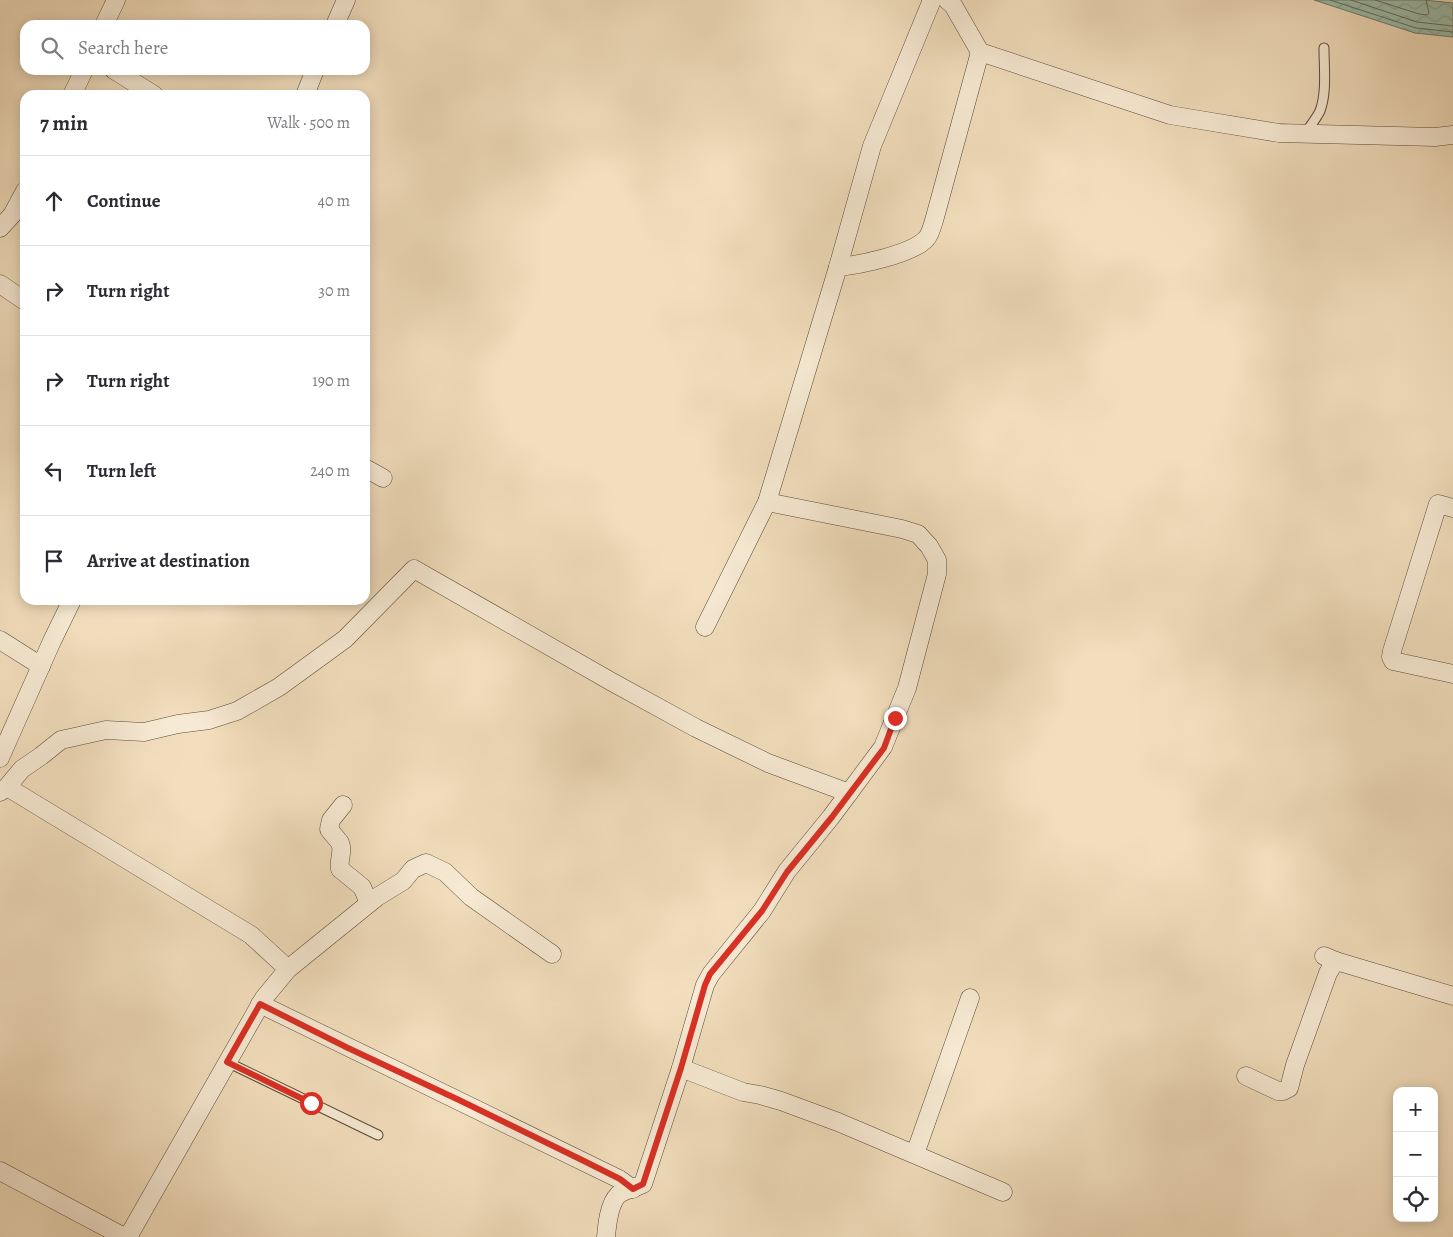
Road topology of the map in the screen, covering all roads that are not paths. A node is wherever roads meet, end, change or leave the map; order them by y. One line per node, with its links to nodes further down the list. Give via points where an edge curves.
1 (116, 0): 5 (street)
2 (346, 0): 6 (street)
3 (932, 0): 19 (street, via 872,146)
4 (947, 0): 8 (street)
5 (106, 20)
6 (337, 20)
7 (1324, 48): 15 (lane, via 1321,109)
8 (980, 52): 15 (street, via 1170,115 1279,133); 19 (street, via 928,238 895,254)
9 (82, 75): 12 (street)
10 (122, 75): 13 (street)
11 (314, 75): 14 (street)
12 (74, 90)
13 (146, 90)
14 (307, 90)
15 (1305, 134): 16 (street)
16 (1453, 136)
17 (20, 200): 18 (street)
18 (0, 228)
19 (838, 267): 24 (street)
20 (0, 284): 21 (street)
21 (20, 298)
22 (370, 471): 23 (street)
23 (383, 478)
24 (766, 502): 27 (street); 33 (street, via 918,534 930,546 937,560 937,574 907,688 884,748)
25 (1453, 508): 30 (street, via 1438,504 1391,657 1393,662)
26 (70, 605): 29 (street)
27 (705, 627)
28 (0, 640): 29 (street)
29 (41, 666): 31 (street)
30 (1453, 674)
31 (0, 758)
32 (3, 789): 33 (street, via 22,769 61,740 106,730 144,732 209,720 237,711 279,687 345,639 414,569 696,728 768,762); 37 (street, via 251,935)
33 (849, 793): 42 (street, via 787,872 762,911 710,974)
34 (343, 805): 35 (street, via 331,820 329,829 340,842 340,869 362,887)
35 (369, 903): 36 (street, via 402,881 413,869 426,863 444,872 471,897); 37 (street)
36 (552, 954)
37 (288, 969): 40 (street)
38 (1453, 996): 43 (street, via 1330,959 1331,968 1289,1088 1278,1091)
39 (970, 998): 45 (street)
40 (260, 1004): 41 (street); 47 (street)
41 (227, 1062): 44 (lane); 50 (street)
42 (681, 1068): 45 (street, via 743,1092 781,1101); 47 (street, via 643,1184)
43 (1246, 1076)
44 (378, 1135)
45 (915, 1154): 48 (street)
46 (0, 1171): 49 (street)
47 (633, 1189): 51 (street, via 618,1196 612,1206)
48 (1003, 1192)
49 (124, 1237)
50 (128, 1237)
51 (606, 1237)

